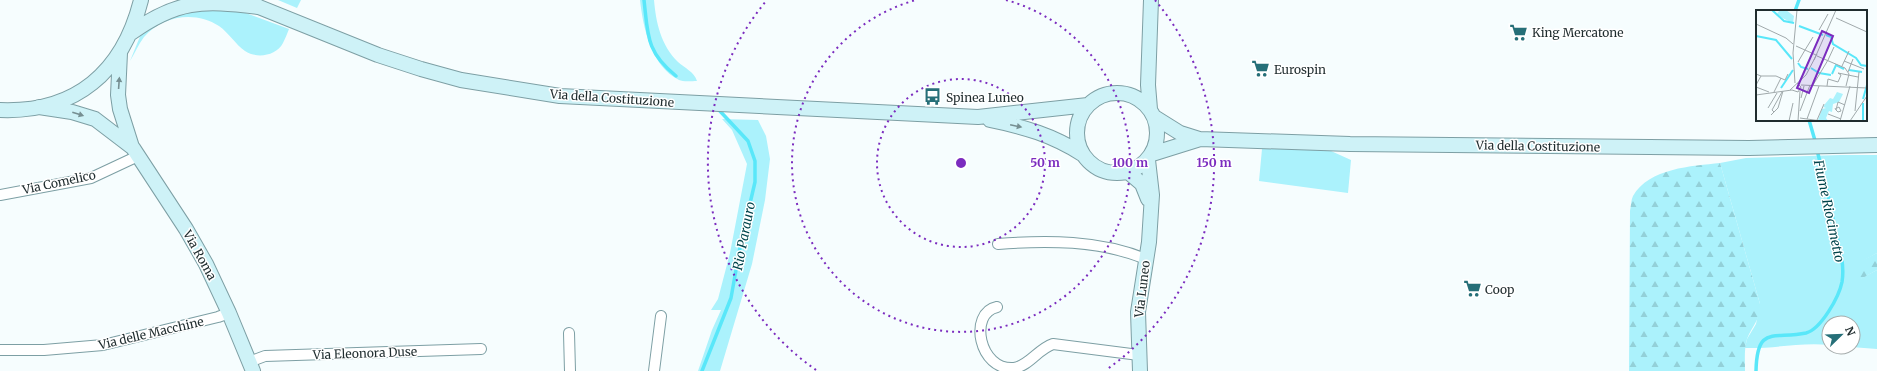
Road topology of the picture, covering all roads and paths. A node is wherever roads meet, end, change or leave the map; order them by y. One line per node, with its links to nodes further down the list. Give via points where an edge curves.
1 (141, 0): 4 (main road)
2 (1151, 0): 6 (main road)
3 (253, 3): 4 (main road, Via della Costituzione, via 188,3 162,11); 12 (main road, Via della Costituzione, via 378,55 461,80 509,88 560,96 613,100)
4 (131, 33): 5 (main road)
5 (120, 53): 9 (main road, via 98,78 77,93); 15 (main road, one-way to 5, via 119,102)
6 (1148, 75): 7 (main road); 11 (main road)
7 (1122, 93): 8 (main road, via 1112,92 1099,96); 11 (main road, via 1138,98)
8 (1088, 104): 12 (main road, Via della Costituzione); 16 (main road, via 1080,116 1077,128)
9 (40, 107): 10 (main road); 15 (main road, one-way to 15, via 72,112 95,120 106,126)
10 (0, 110)
11 (1153, 113): 13 (main road, Via della Costituzione, via 1180,133); 17 (main road, via 1158,139)
12 (978, 117): 16 (main road, Via della Costituzione, one-way to 16, via 1030,128)
13 (1200, 140): 14 (main road, Via della Costituzione, via 1350,144 1806,147); 17 (main road, Via della Costituzione)
14 (1877, 145)
15 (135, 152): 19 (street, Via Comelico, via 91,178); 24 (main road, Via Roma, via 192,241)
16 (1082, 154): 18 (main road, via 1091,164 1102,170 1114,174)
17 (1150, 157): 18 (main road, via 1139,167); 20 (main road, Via Luneo)
18 (1128, 172): 20 (main road, Via Luneo, via 1142,184)
19 (0, 194)
20 (1150, 207): 22 (main road, Via Luneo)
21 (998, 244): 22 (street, via 1032,241 1082,244)
22 (1146, 259): 29 (main road, Via Luneo, via 1138,312)
23 (997, 307): 29 (street, via 986,311 983,316 982,344 989,359 1002,367 1014,368 1023,365 1053,344)
24 (229, 313): 28 (street, Via delle Macchine, via 103,345 44,350); 30 (main road, Via Roma)
25 (661, 316): 32 (street)
26 (569, 333): 31 (street)
27 (482, 349): 30 (street, Via Eleonora Duse, via 265,356)
28 (0, 350)
29 (1139, 355): 33 (main road, Via Luneo)
30 (251, 367)
31 (570, 371)
32 (654, 371)
33 (1140, 371)

